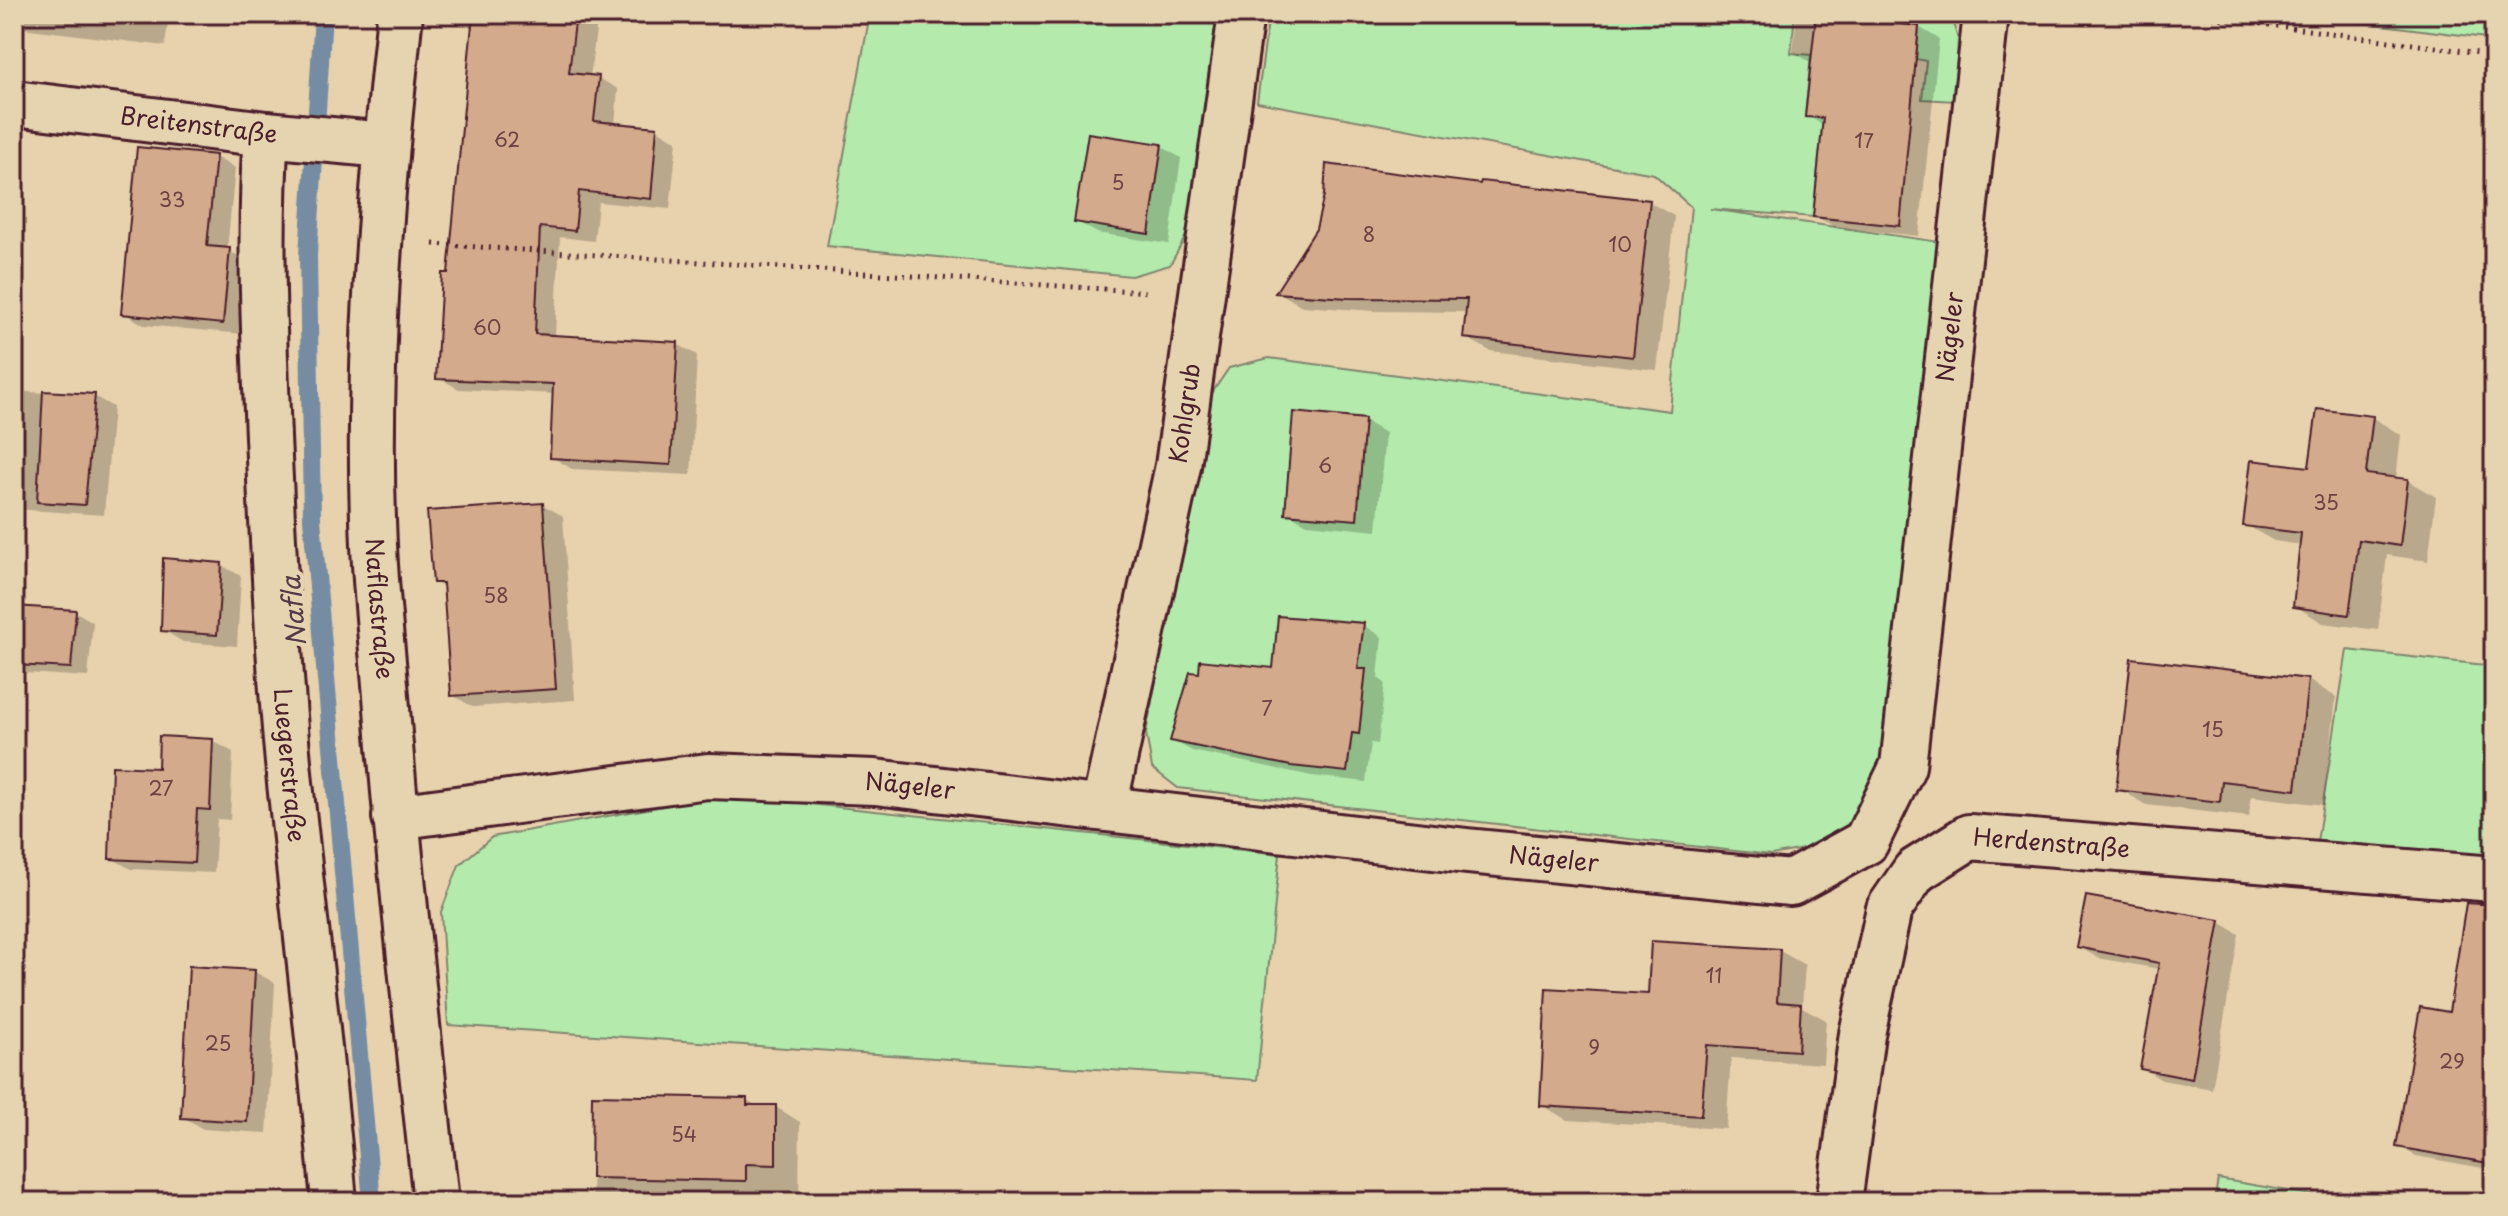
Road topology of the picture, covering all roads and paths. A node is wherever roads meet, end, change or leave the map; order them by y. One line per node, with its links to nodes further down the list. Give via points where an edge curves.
1 (400, 14): 8 (street, Naflastraße)
2 (1241, 14): 10 (street, Kohlgrub)
3 (1986, 14): 11 (street, Nägeler, via 1903,766 1866,842 1791,883)
4 (2189, 14): 5 (path)
5 (2494, 55)
6 (14, 103): 7 (street, Breitenstraße)
7 (281, 135): 8 (street, Breitenstraße); 14 (street, Luegerstraße, via 262,192 275,594)
8 (366, 143): 9 (street, Naflastraße)
9 (380, 241): 10 (path); 12 (street, Naflastraße, via 374,545)
10 (1202, 296): 11 (street, Kohlgrub, via 1178,466)
11 (1104, 807): 12 (street, Nägeler, via 875,782 708,776)
12 (395, 817): 15 (street, Naflastraße)
13 (2494, 879): 16 (street, Herdenstraße, via 1969,837 1915,871 1889,909 1862,1034)
14 (334, 1202)
15 (436, 1202)
16 (1839, 1202)

